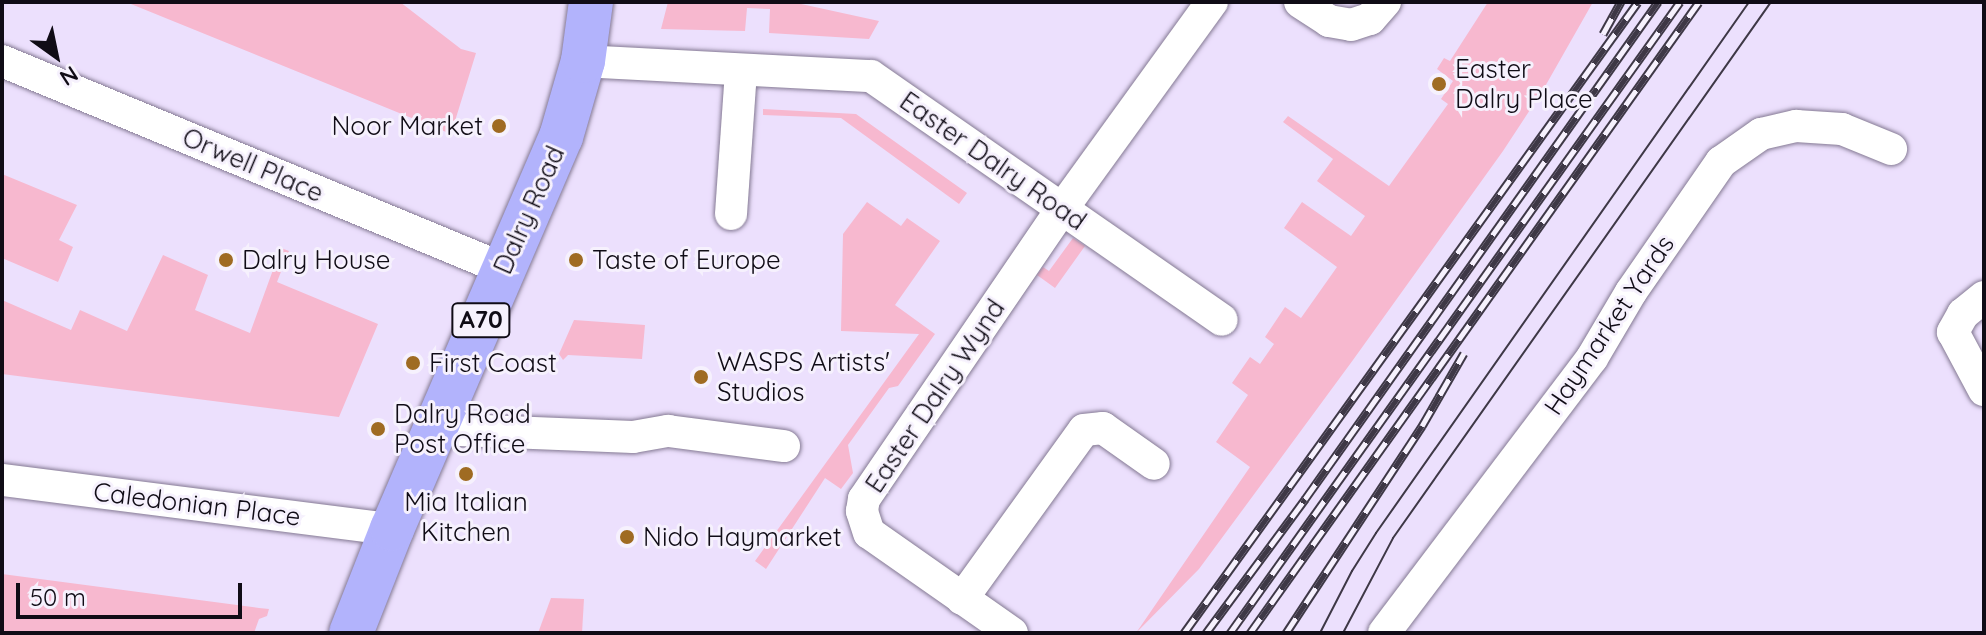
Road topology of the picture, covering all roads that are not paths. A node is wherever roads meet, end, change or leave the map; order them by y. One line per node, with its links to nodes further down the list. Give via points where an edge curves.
1 (591, 2): 6 (main road, Dalry Road / A70)
2 (1212, 2): 9 (street, Easter Dalry Wynd)
3 (1300, 2): 4 (street, via 1329,21 1351,25 1370,19)
4 (1385, 2)
5 (2, 61): 11 (street, Orwell Place)
6 (583, 61): 7 (street, Easter Dalry Road); 11 (main road, Dalry Road / A70, via 561,137)
7 (741, 71): 9 (street, Easter Dalry Road, via 871,76); 10 (street)
8 (1891, 149): 23 (street, Haymarket Yards, via 1842,129 1796,126 1761,134 1721,162 1592,358)
9 (1062, 209): 13 (street, Easter Dalry Road); 20 (street, Easter Dalry Wynd, via 864,499 869,533)
10 (731, 214)
11 (504, 269): 15 (main road, Dalry Road / A70)
12 (1984, 297): 14 (street, via 1963,314 1953,332)
13 (1222, 320)
14 (1984, 390)
15 (435, 429): 16 (street, via 633,437 668,431); 19 (main road, Dalry Road / A70)
16 (784, 446)
17 (1154, 464): 20 (street, via 1103,428 1084,430)
18 (2, 480): 19 (street, Caledonian Place)
19 (392, 529): 21 (main road, Dalry Road / A70)
20 (962, 599): 22 (street, Easter Dalry Wynd)
21 (351, 633)
22 (1012, 633)
23 (1384, 633)

